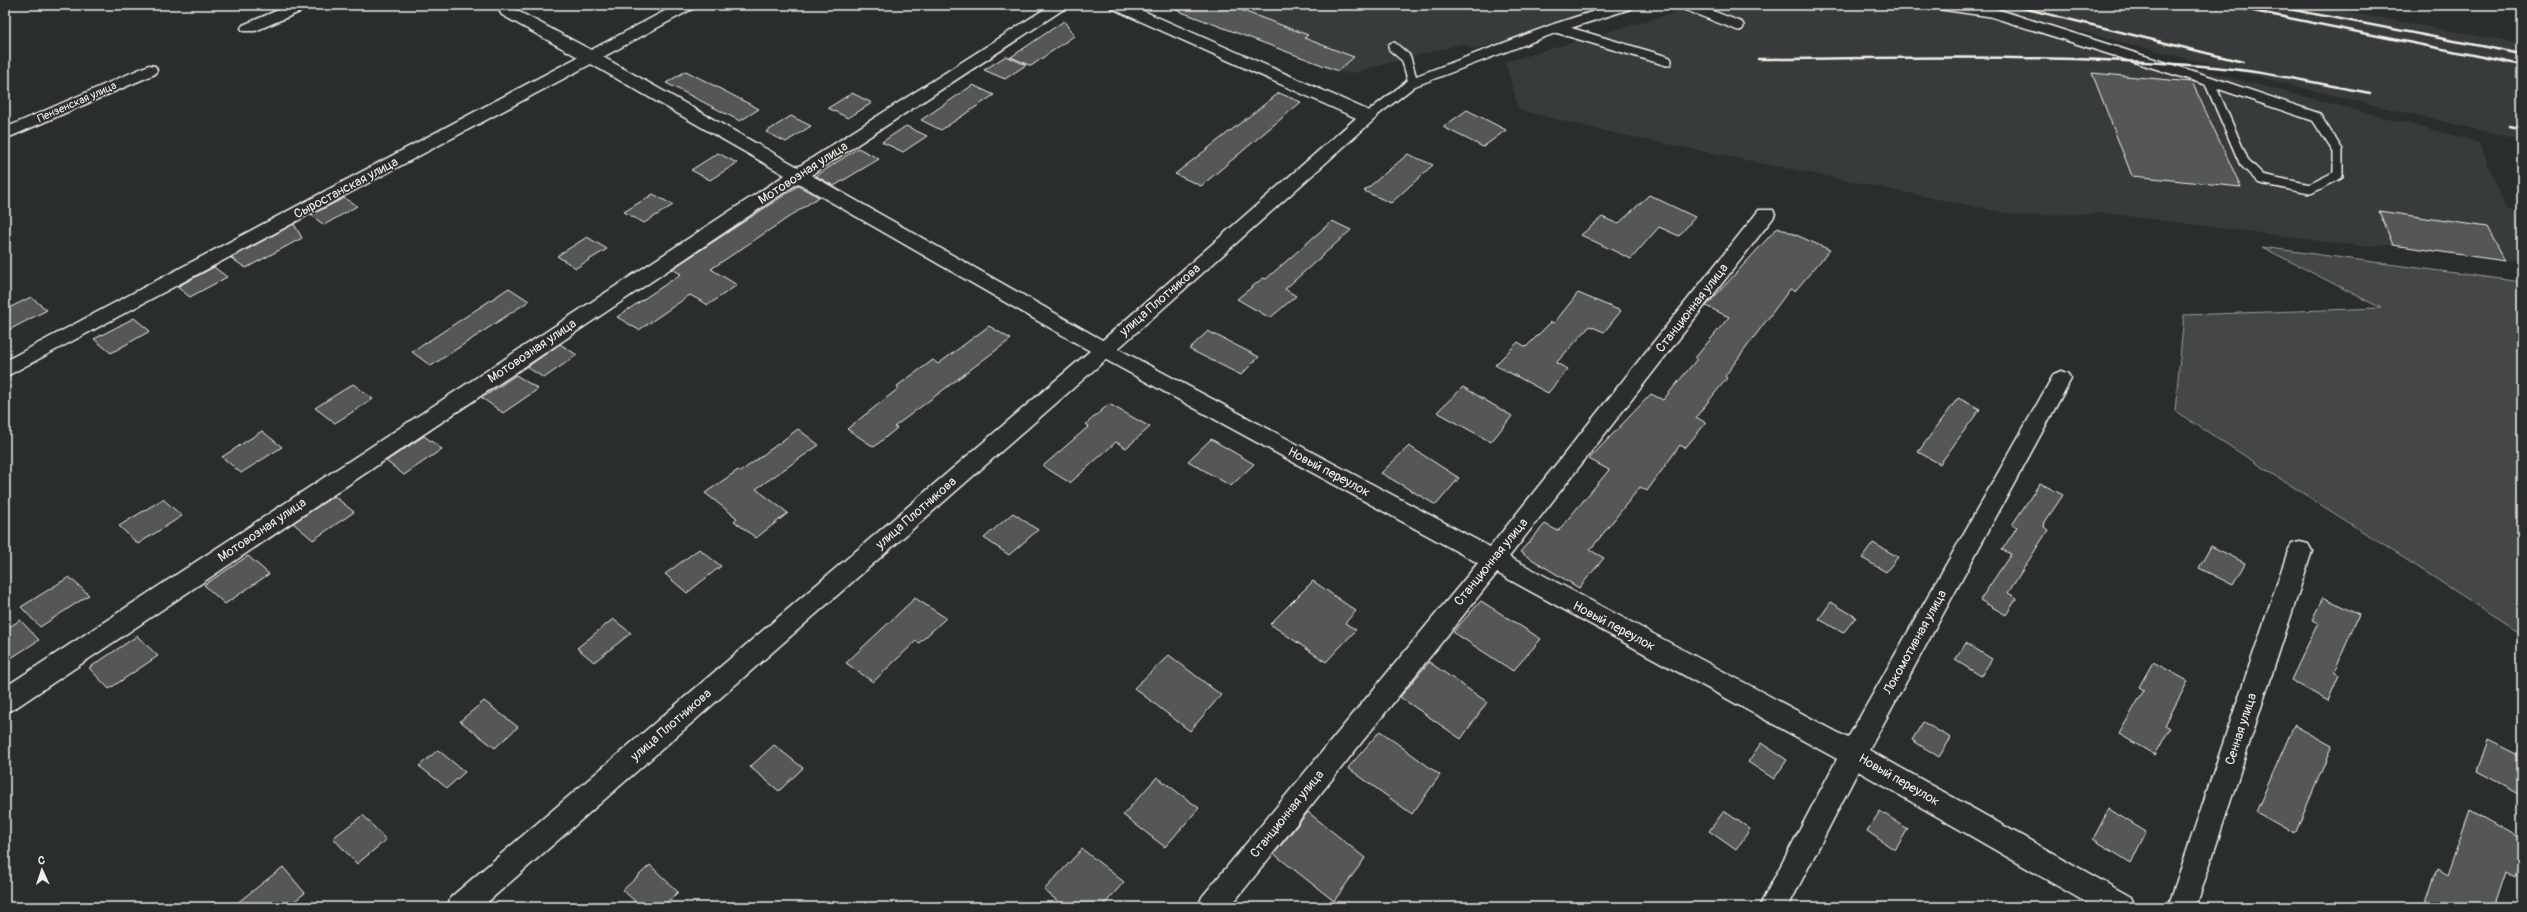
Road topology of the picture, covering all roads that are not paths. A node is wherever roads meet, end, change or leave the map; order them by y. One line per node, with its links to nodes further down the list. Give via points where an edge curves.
1 (303, 5): 10 (street)
2 (688, 5): 13 (street, Сыростанская улица)
3 (1062, 5): 20 (street, Мотовозная улица)
4 (1117, 5): 18 (street)
5 (1628, 5): 11 (lane)
6 (1685, 5): 9 (lane)
7 (1942, 5): 16 (lane, via 1992,12)
8 (508, 12): 13 (street, Новый переулок)
9 (1739, 26)
10 (249, 28)
11 (1556, 28): 14 (lane); 17 (lane)
12 (1393, 47): 17 (lane, via 1406,58)
13 (591, 57): 20 (street, Новый переулок); 23 (street, Сыростанская улица)
14 (1667, 61)
15 (149, 70): 19 (street, Пензенская улица)
16 (2209, 81): 16 (lane, via 2316,117 2338,151 2338,175 2310,188 2261,179 2244,162)
17 (1413, 82): 18 (lane)
18 (1368, 117): 22 (street, улица Плотникова)
19 (5, 134)
20 (798, 175): 22 (street, Новый переулок); 27 (street, Мотовозная улица)
21 (1766, 214): 26 (street, Станционная улица)
22 (1104, 350): 26 (street, Новый переулок); 29 (street, улица Плотникова)
23 (5, 370)
24 (2061, 379): 28 (street, Локомотивная улица)
25 (2300, 551): 33 (street, Сенная улица)
26 (1493, 561): 28 (street, Новый переулок); 30 (street, Станционная улица)
27 (5, 701)
28 (1853, 754): 31 (street, Локомотивная улица); 32 (street, Новый переулок)
29 (461, 907)
30 (1212, 907)
31 (1773, 907)
32 (2121, 907)
33 (2182, 907)

